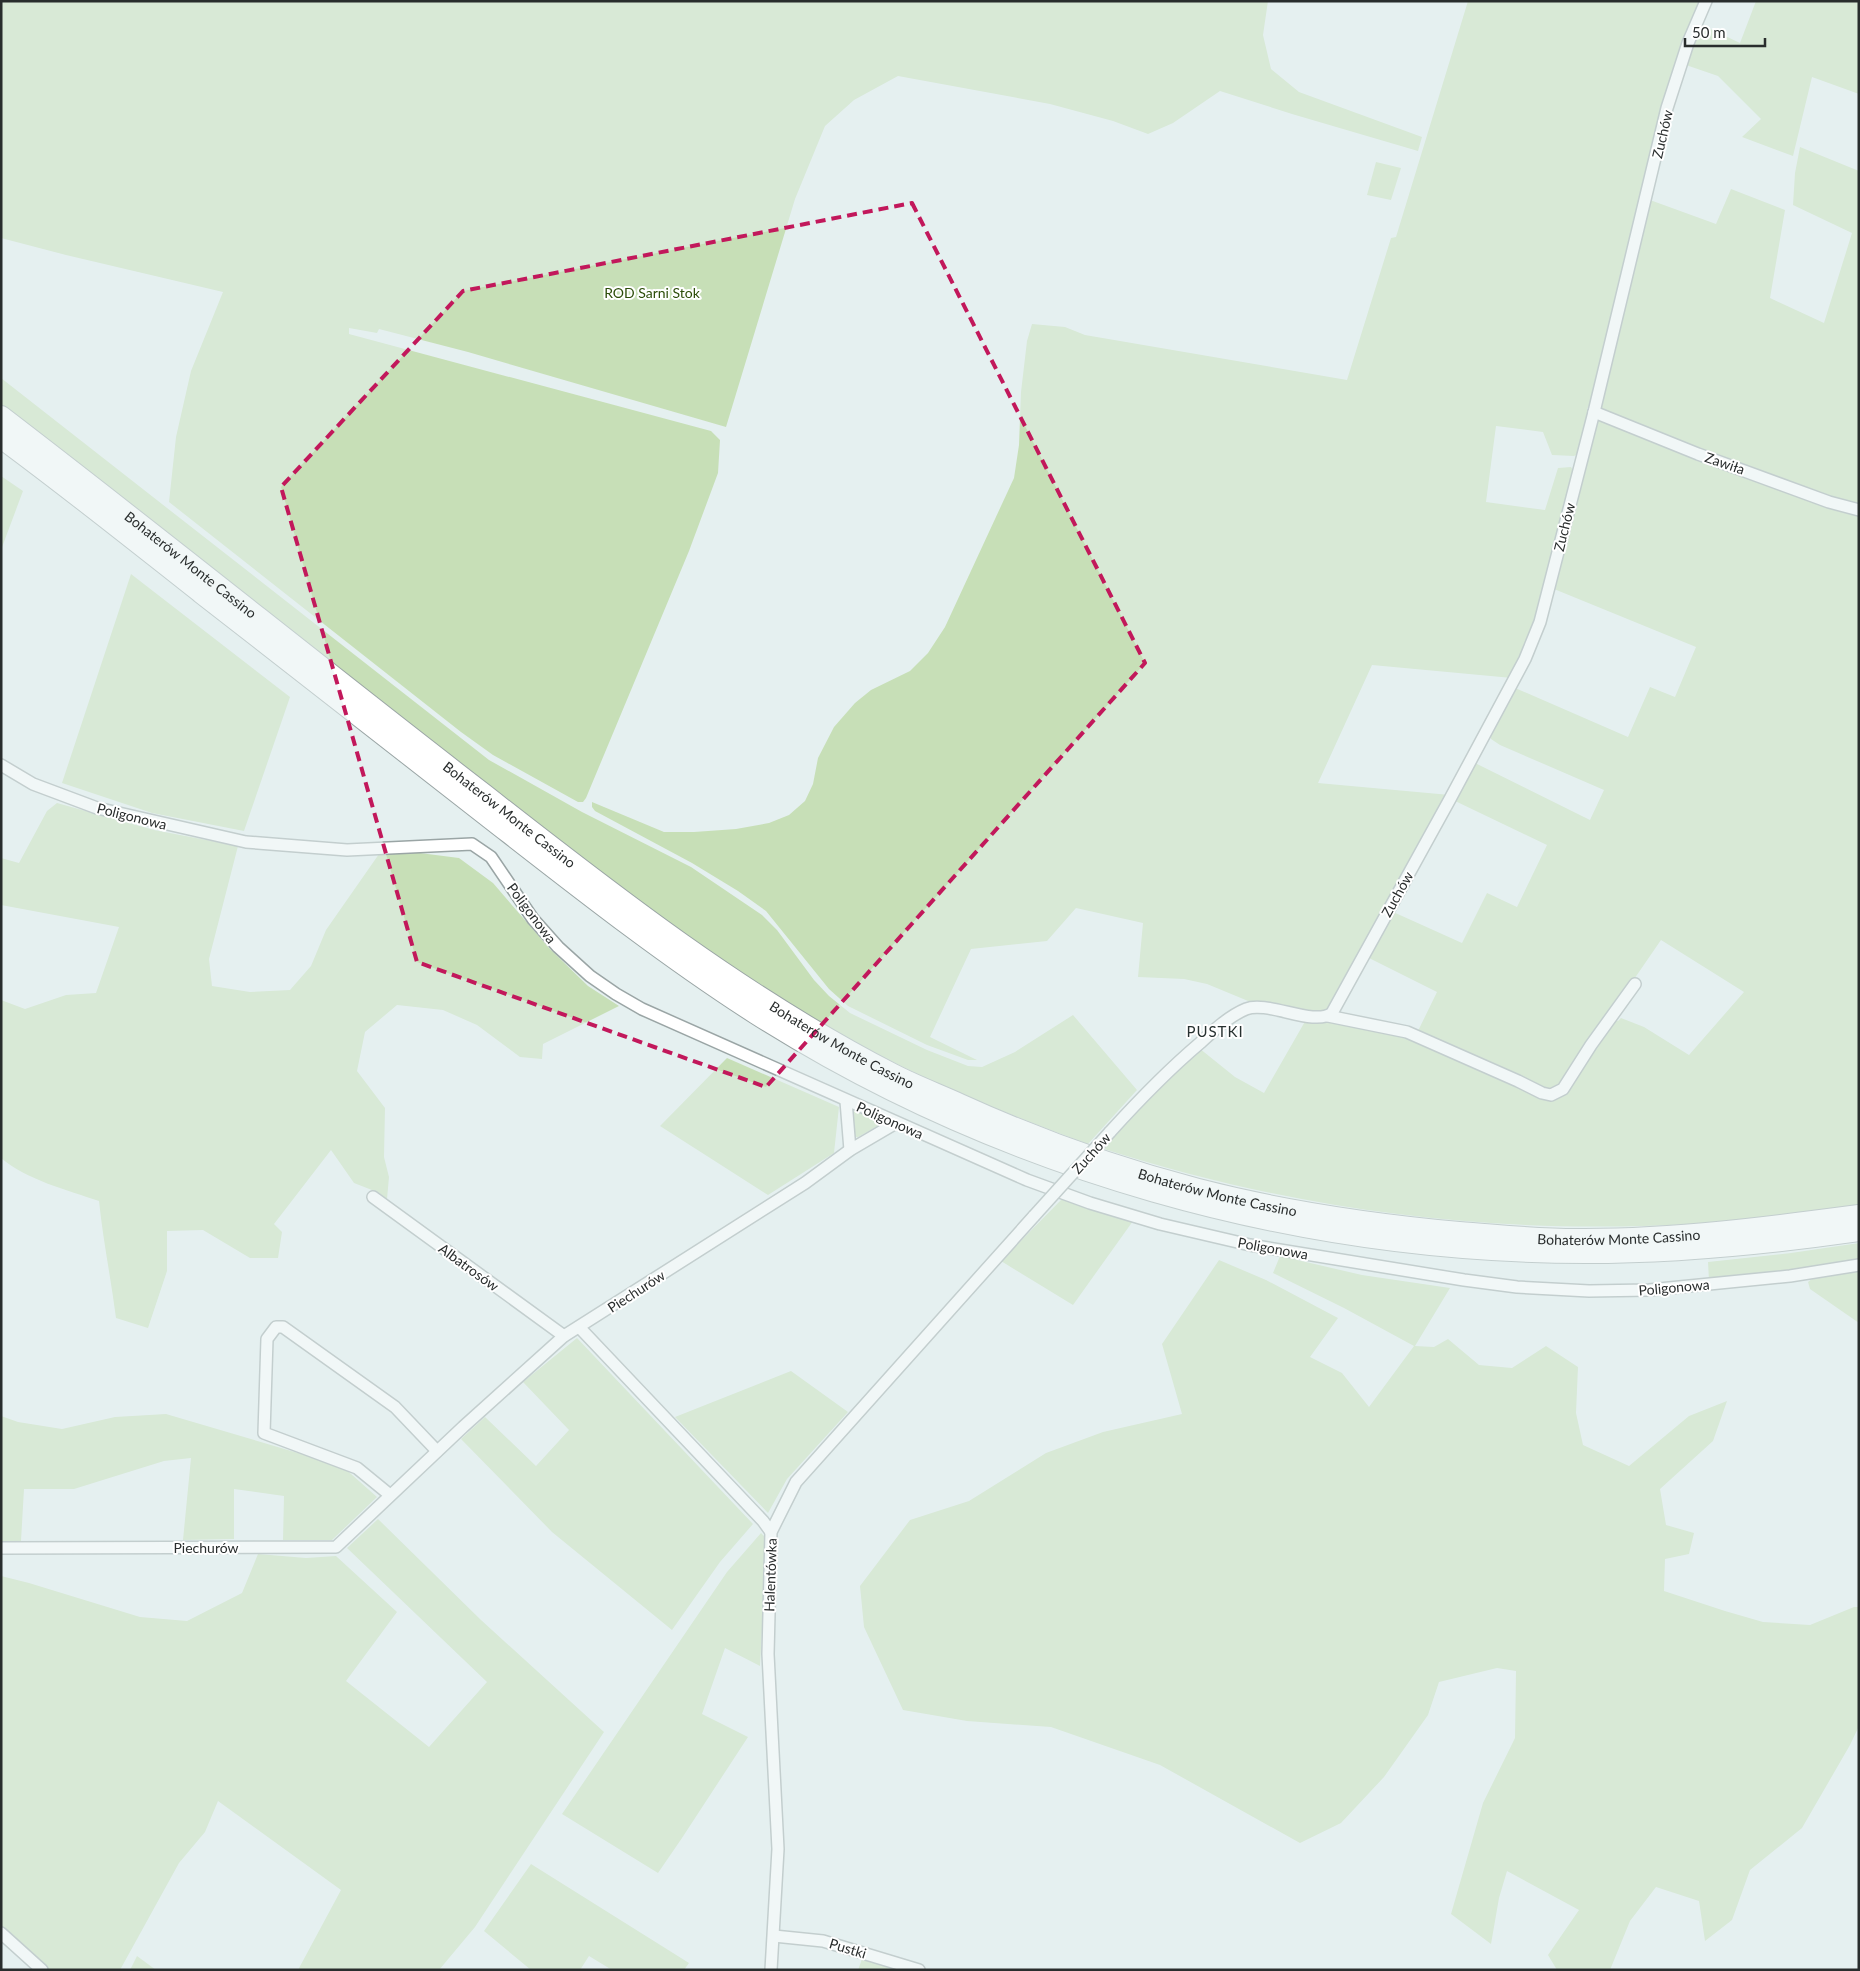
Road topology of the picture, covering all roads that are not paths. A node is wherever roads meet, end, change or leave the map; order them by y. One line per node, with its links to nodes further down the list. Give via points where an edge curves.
1 (1706, 1): 2 (street, Zuchów, via 1667,108)
2 (1594, 412): 5 (street, Zawiła, via 1698,454); 8 (street, Zuchów, via 1540,622 1532,642 1450,799 1337,1006)
3 (1, 416): 13 (highway, Bohaterów Monte Cassino, via 573,864 712,966 831,1040 895,1075 974,1111 1066,1147 1200,1190 1307,1212 1415,1228 1583,1240 1681,1235)
4 (1, 438): 15 (highway, Bohaterów Monte Cassino, via 632,928 726,994 815,1049 965,1125 1062,1163 1195,1204 1303,1226 1412,1243 1584,1253 1680,1251)
5 (1859, 510)
6 (1, 765): 9 (street, Poligonowa, via 33,784 97,808 246,842 347,850 472,844 491,857 533,919 558,948 616,994 642,1009)
7 (1635, 984): 8 (street, Zuchów, via 1563,1089 1551,1095 1408,1032)
8 (1328, 1016): 14 (street, Zuchów, bridge, via 1247,1008 1212,1032 1165,1073)
9 (846, 1101): 10 (street, Poligonowa); 11 (street)
10 (896, 1123): 11 (street, Piechurów); 16 (street, Poligonowa, via 1027,1180 1160,1224 1250,1245 1464,1280 1552,1290 1648,1290 1790,1276)
11 (850, 1150): 17 (street, Piechurów)
12 (373, 1197): 18 (street, Albatrosów)
13 (1859, 1215)
14 (1034, 1216): 21 (street, Halentówka, via 796,1482)
15 (1859, 1231)
16 (1859, 1265)
17 (579, 1327): 18 (street, Piechurów); 21 (street)
18 (564, 1336): 19 (street, Piechurów)
19 (437, 1451): 20 (street, Piechurów); 20 (street, via 395,1407 283,1327 276,1327 267,1340 264,1433 357,1468)
20 (390, 1496): 22 (street, Piechurów, via 336,1546)
21 (771, 1532): 24 (street, Halentówka, via 768,1654 778,1849)
22 (1, 1548)
23 (1, 1933): 25 (street)
24 (774, 1936): 26 (street, Halentówka); 27 (street, Pustki, via 822,1941)
25 (42, 1970)
26 (771, 1970)
27 (919, 1970)

